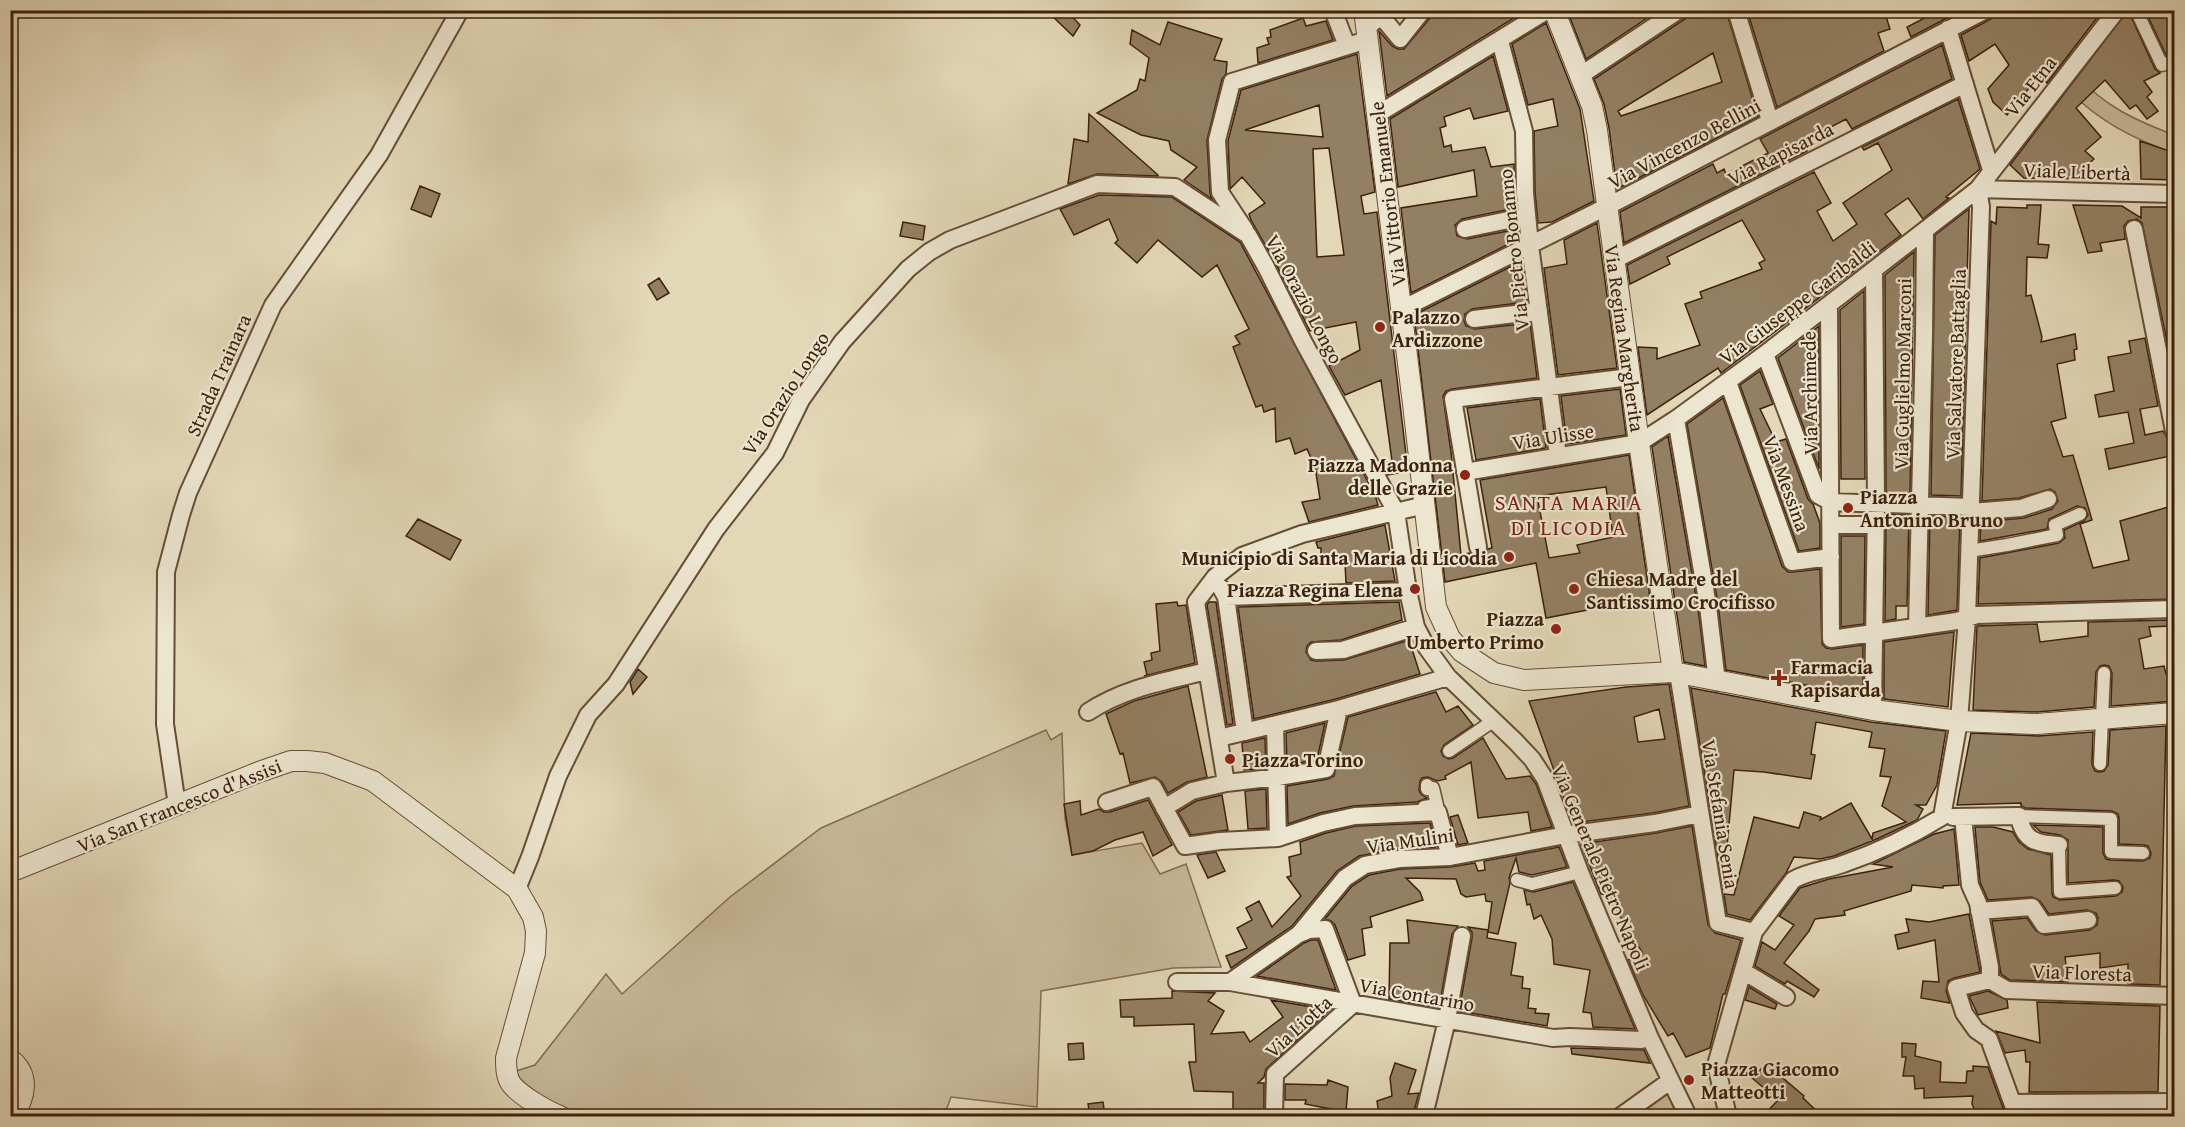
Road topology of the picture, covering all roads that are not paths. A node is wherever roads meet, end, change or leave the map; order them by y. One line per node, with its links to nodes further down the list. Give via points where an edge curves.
1 (460, 10): 88 (street, Strada Trainara, via 379,155 273,305 188,493 166,572 165,724)
2 (1333, 10): 14 (street)
3 (1423, 10): 11 (street, via 1400,39 1381,16)
4 (1548, 10): 13 (street)
5 (1554, 10): 16 (street, Via Regina Margherita)
6 (1679, 10): 16 (street)
7 (1736, 10): 19 (street)
8 (1986, 10): 12 (street, Via Vincenzo Bellini)
9 (2117, 10): 20 (street, Via Etna)
10 (2136, 10): 15 (street, via 2162,64)
11 (1366, 26): 14 (street); 18 (street, Via Vittorio Emanuele)
12 (1948, 29): 17 (street); 19 (street, Via Vincenzo Bellini)
13 (1500, 41): 18 (street); 24 (street, Via Pietro Bonanno, via 1524,131)
14 (1347, 46): 28 (street, via 1232,82 1217,140 1220,192)
15 (2175, 61)
16 (1581, 75): 23 (street, Via Regina Margherita, via 1592,106)
17 (1965, 84): 20 (street); 30 (street, Via Rapisarda)
18 (1378, 114): 33 (street, Via Vittorio Emanuele)
19 (1770, 122): 23 (street, Via Vincenzo Bellini)
20 (1991, 170): 21 (street, Via Etna)
21 (1978, 189): 22 (street, Viale Libertà); 27 (street, Via Giuseppe Garibaldi); 50 (street, Via Salvatore Battaglia, via 1981,207)
22 (2175, 194)
23 (1608, 206): 29 (street, Via Vincenzo Bellini); 30 (street, Via Regina Margherita)
24 (1527, 216): 25 (street); 29 (street, Via Pietro Bonanno)
25 (1465, 229)
26 (2134, 230): 41 (street)
27 (1925, 231): 31 (street, Via Giuseppe Garibaldi); 49 (street, Via Guglielmo Marconi)
28 (1248, 235): 51 (street, Via Orazio Longo, via 1376,474); 104 (street, Via Orazio Longo, via 1175,187 1097,184 950,240 908,269 842,342 801,400 775,453 716,529 616,684 588,715 558,776)
29 (1530, 245): 33 (street, Via Vincenzo Bellini); 34 (street, Via Pietro Bonanno)
30 (1614, 260): 37 (street, Via Regina Margherita)
31 (1874, 270): 32 (street, Via Giuseppe Garibaldi); 47 (street)
32 (1829, 305): 36 (street, Via Giuseppe Garibaldi); 46 (street, Via Archimede)
33 (1400, 310): 48 (street, Via Vittorio Emanuele)
34 (1539, 311): 35 (street); 39 (street, Via Pietro Bonanno)
35 (1474, 319)
36 (1765, 354): 38 (street, Via Giuseppe Garibaldi); 46 (street, via 1812,483 1818,495)
37 (1630, 378): 39 (street); 42 (street, Via Regina Margherita)
38 (1728, 382): 40 (street, Via Giuseppe Garibaldi); 57 (street, Via Messina, via 1792,562)
39 (1550, 387): 43 (street, Via Pietro Bonanno); 44 (street, via 1453,399)
40 (1676, 419): 42 (street, Via Giuseppe Garibaldi); 71 (street)
41 (2175, 431)
42 (1639, 443): 43 (street, Via Ulisse); 68 (street, Via Regina Margherita)
43 (1558, 456): 44 (street, Via Ulisse)
44 (1470, 471): 55 (street)
45 (2048, 499): 50 (street, via 2021,508)
46 (1831, 502): 47 (street); 54 (street, Via Archimede)
47 (1878, 504): 49 (street); 53 (street)
48 (1425, 505): 51 (street); 68 (street, Via Vittorio Emanuele, via 1436,607 1450,638 1477,663 1494,673 1524,680)
49 (1920, 505): 50 (street); 63 (street, Via Guglielmo Marconi)
50 (1971, 509): 56 (street, Via Salvatore Battaglia)
51 (1389, 514): 58 (street, via 1302,534 1242,556); 59 (street, Via Orazio Longo)
52 (2080, 514): 56 (street, via 2055,525 2057,535)
53 (1875, 530): 54 (street); 65 (street)
54 (1831, 532): 57 (street)
55 (1478, 547)
56 (1969, 550): 62 (street, Via Salvatore Battaglia)
57 (1831, 557): 65 (street, via 1831,639)
58 (1215, 577): 60 (street); 67 (street, via 1196,602)
59 (1402, 591): 60 (street); 64 (street, Via Generale Pietro Napoli)
60 (1226, 597): 80 (street)
61 (2175, 609): 62 (street)
62 (1967, 618): 63 (street); 78 (street, Via Salvatore Battaglia)
63 (1917, 627): 65 (street)
64 (1411, 628): 66 (street, via 1343,650); 70 (street, Via Generale Pietro Napoli)
65 (1875, 633): 73 (street)
66 (1316, 651)
67 (1207, 670): 74 (street, via 1129,690); 81 (street)
68 (1675, 673): 71 (street, Via Vittorio Emanuele); 91 (street, Via Stefania Senia)
69 (2104, 674): 76 (street)
70 (1448, 677): 72 (street); 77 (street, Via Generale Pietro Napoli)
71 (1718, 682): 73 (street, Via Vittorio Emanuele)
72 (1339, 709): 79 (street); 84 (street, via 1326,769)
73 (1873, 710): 78 (street, Via Vittorio Emanuele)
74 (1088, 712)
75 (2175, 713): 76 (street, Via Vittorio Emanuele)
76 (2102, 719): 78 (street, Via Vittorio Emanuele, via 2037,724); 83 (street)
77 (1493, 721): 82 (street); 95 (street, Via Generale Pietro Napoli, via 1532,759 1545,779)
78 (1959, 721): 93 (street, Via Salvatore Battaglia)
79 (1275, 724): 80 (street); 84 (street)
80 (1243, 733): 81 (street)
81 (1218, 736): 85 (street)
82 (1449, 751)
83 (2100, 764)
84 (1278, 777): 85 (street); 96 (street)
85 (1223, 784): 89 (street, via 1192,791)
86 (1427, 785): 90 (street, via 1427,789 1433,788 1437,805 1418,808)
87 (1107, 802): 89 (street, via 1153,787)
88 (177, 806): 100 (street, Via San Francesco d'Assisi); 104 (street, Via San Francesco d'Assisi, via 291,761 325,763 373,781)
89 (1164, 808): 96 (street, via 1185,846)
90 (1415, 813): 96 (street, via 1355,816); 99 (street, via 1438,812)
91 (1700, 814): 95 (street, Via Mulini); 107 (street, Via Stefania Senia, via 1718,923)
92 (2019, 816): 94 (street); 97 (street, via 2026,835 2035,842); 98 (street, via 2111,819 2111,852)
93 (1942, 817): 94 (street); 107 (street, via 1909,837 1842,865 1801,875)
94 (1963, 817): 105 (street, via 1970,885)
95 (1566, 836): 99 (street, Via Mulini); 101 (street, Via Generale Pietro Napoli)
96 (1278, 838)
97 (2059, 845): 103 (street, via 2060,892)
98 (2143, 853)
99 (1450, 857): 108 (street, Via Mulini, via 1380,862 1352,872)
100 (10, 872)
101 (1580, 872): 102 (street, via 1532,884); 118 (street, Via Generale Pietro Napoli)
102 (1517, 880)
103 (2115, 888)
104 (517, 889): 124 (street, Via San Francesco d'Assisi, via 533,917 535,953 506,1070 519,1092)
105 (1979, 911): 106 (street, via 2032,907 2044,925); 111 (street)
106 (2088, 920)
107 (1754, 932): 110 (street)
108 (1299, 934): 113 (street, Via Mulini); 116 (street, via 1325,929)
109 (1462, 936): 117 (street)
110 (1743, 971): 115 (street); 129 (street, via 1716,1065)
111 (1990, 980): 114 (street, Via Floresta, via 2007,990); 122 (street, via 1956,988 1964,1013 1976,1030 1989,1039)
112 (1177, 982): 113 (street, Via Contarino)
113 (1230, 982): 116 (street, Via Contarino)
114 (2175, 996)
115 (1786, 997)
116 (1353, 1004): 117 (street, Via Contarino); 125 (street, Via Liotta, via 1275,1074)
117 (1447, 1020): 118 (street, Via Contarino, via 1552,1038); 126 (street)
118 (1650, 1038): 120 (street, Via Generale Pietro Napoli)
119 (10, 1059): 123 (street, via 25,1080)
120 (1670, 1081): 127 (street); 128 (street, Via Generale Pietro Napoli)
121 (2175, 1102): 122 (street)
122 (2015, 1110)
123 (13, 1116)
124 (560, 1116)
125 (1274, 1116)
126 (1424, 1116)
127 (1621, 1116)
128 (1688, 1116)
129 (1728, 1116)

